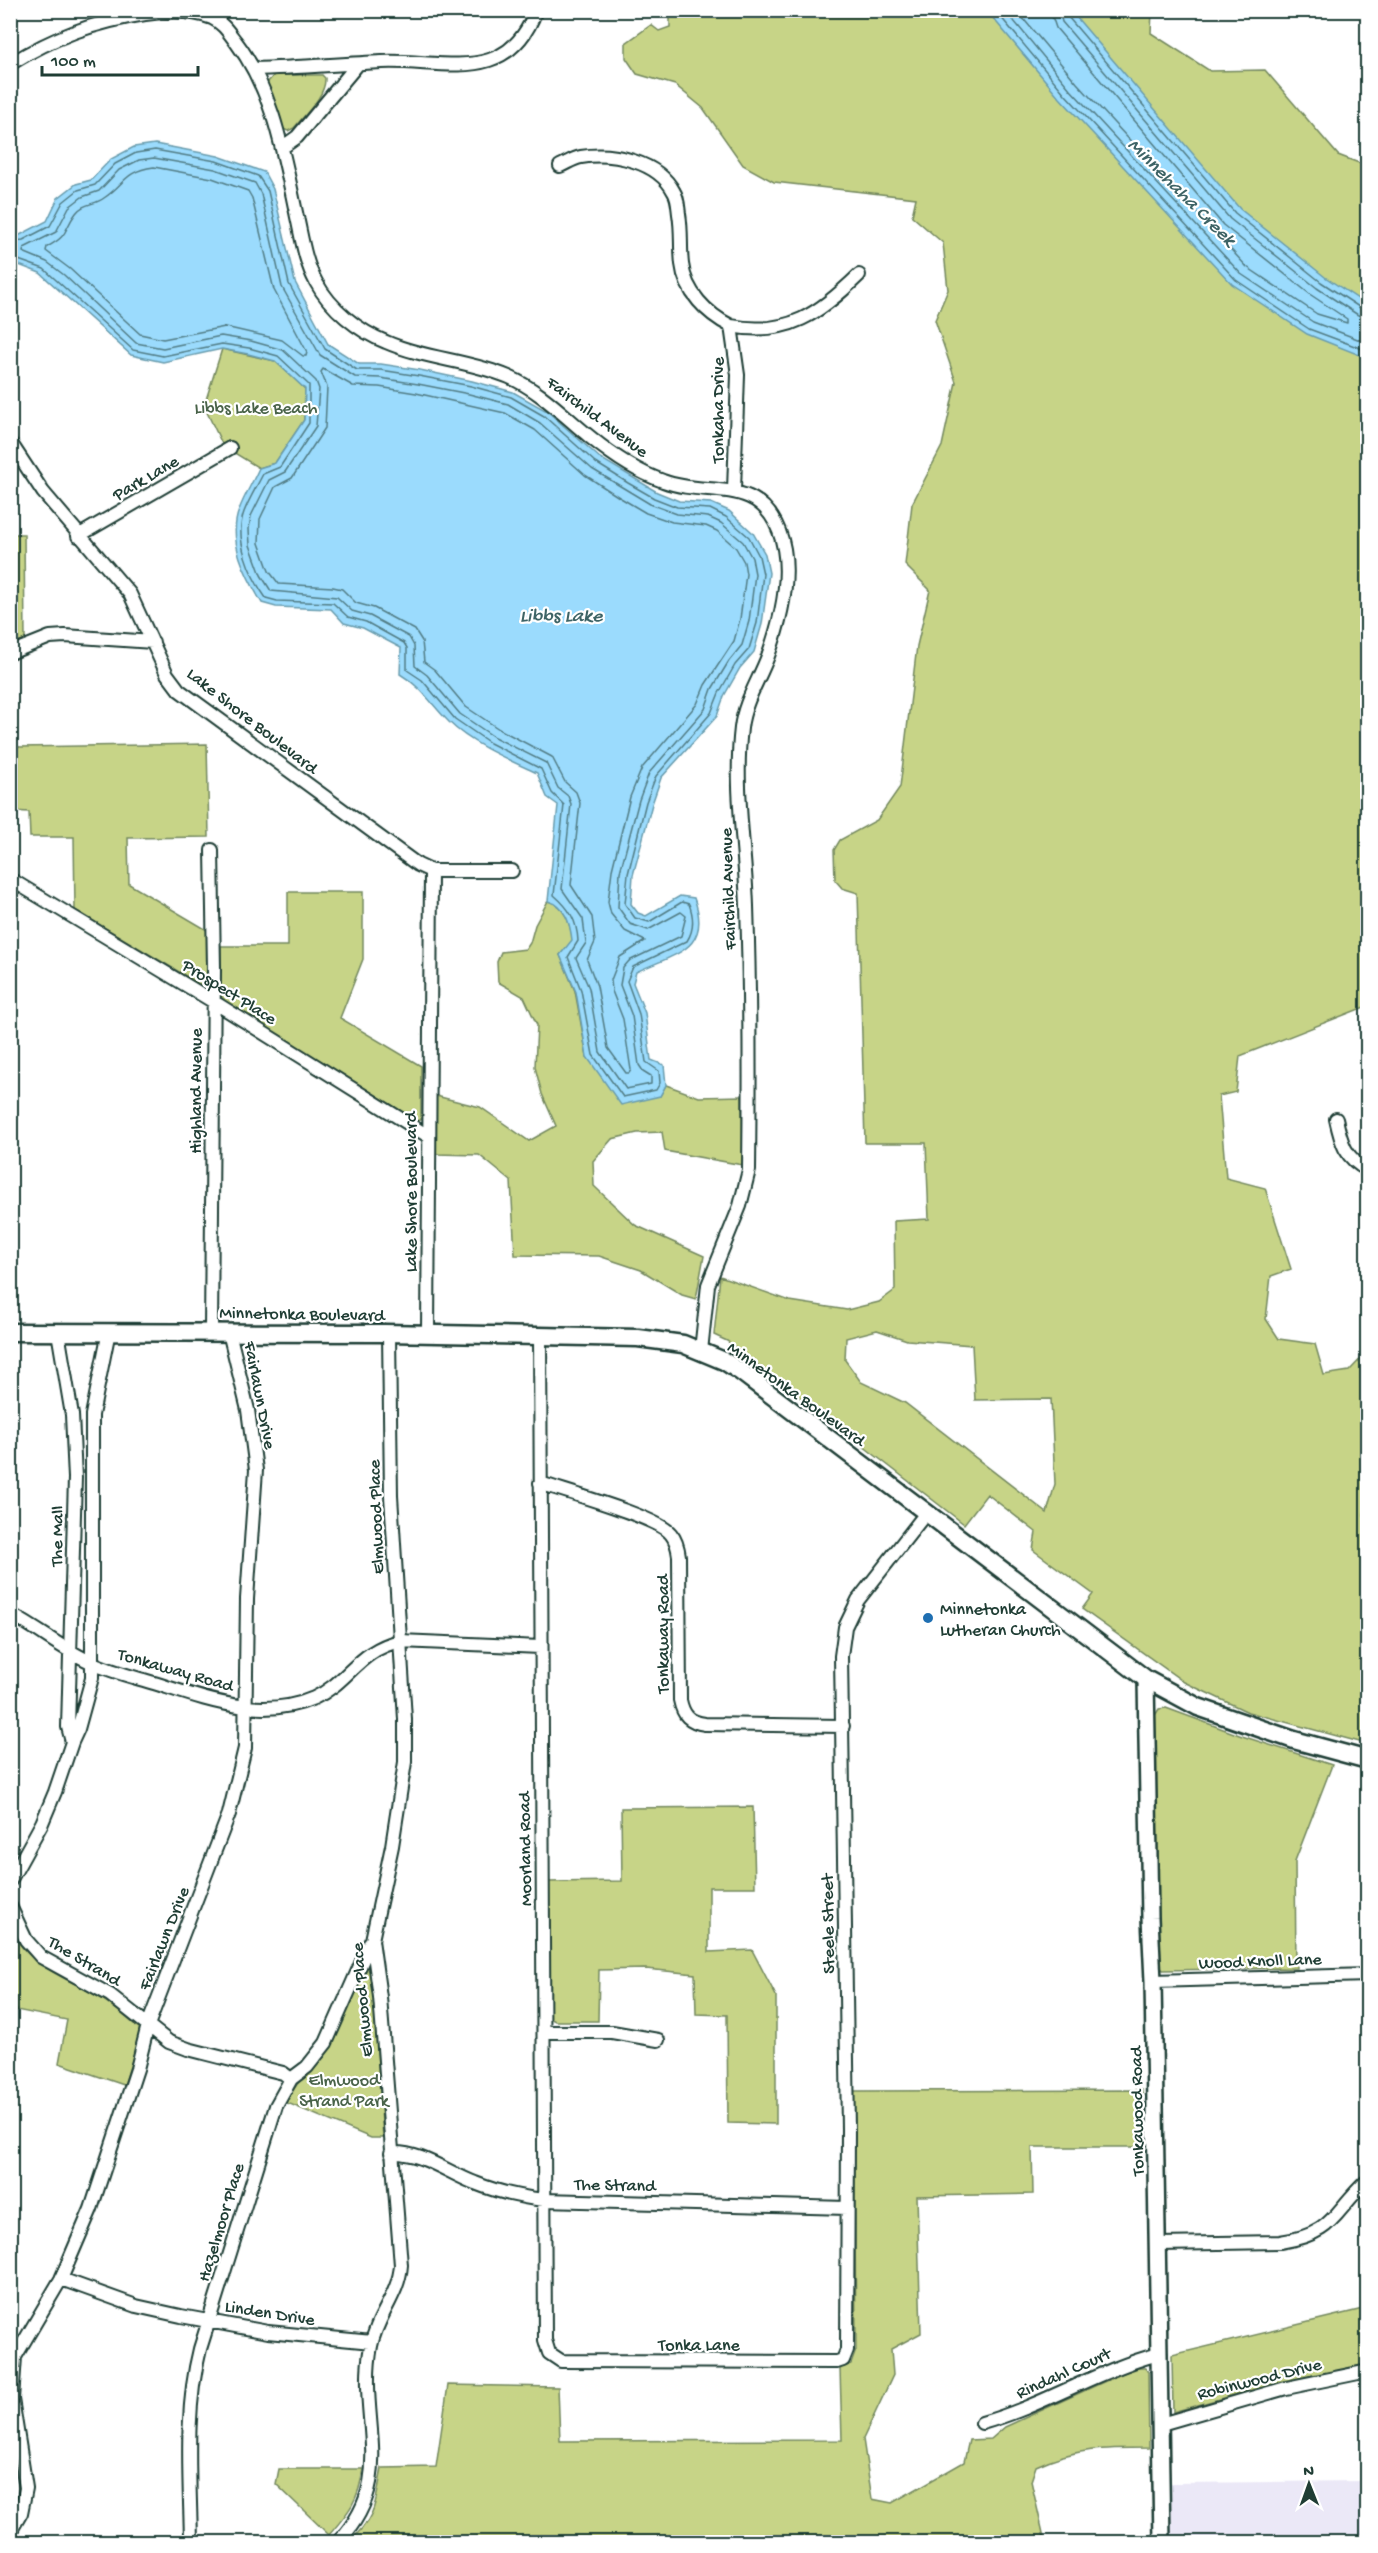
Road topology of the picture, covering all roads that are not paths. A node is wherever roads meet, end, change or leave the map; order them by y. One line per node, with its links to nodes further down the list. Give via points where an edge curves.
1 (536, 10): 4 (street, via 528,30 516,44 477,64)
2 (187, 11): 3 (street, Fairchild Avenue, via 157,12 91,26 53,39); 5 (street, Fairchild Avenue, via 221,24)
3 (10, 64)
4 (357, 64): 5 (street); 6 (street, via 297,137)
5 (254, 69): 6 (street, Fairchild Avenue)
6 (283, 147): 12 (street, Fairchild Avenue, via 308,264 318,286 348,320 384,342 505,375 534,390 589,437 647,475 686,488)
7 (560, 166): 9 (street, via 580,157 624,157 660,173 675,193 682,267 688,285 698,301)
8 (859, 275): 9 (street, via 834,300 800,321 765,328)
9 (731, 326): 12 (street, Tonkaha Drive, via 738,375)
10 (11, 443): 13 (street, Lake Shore Boulevard)
11 (230, 448): 13 (street, Park Lane)
12 (734, 490): 32 (street, Fairchild Avenue, via 753,498 771,514 784,548 785,570 768,654 742,715 739,745 737,782 747,906 749,1170 740,1206 708,1285)
13 (78, 536): 14 (street, Lake Shore Boulevard, via 130,594)
14 (153, 642): 15 (street, via 50,637); 17 (street, Lake Shore Boulevard, via 179,690)
15 (10, 653)
16 (212, 850): 20 (street, Highland Avenue)
17 (431, 871): 18 (street); 22 (street, Lake Shore Boulevard)
18 (512, 871)
19 (10, 879): 20 (street, Prospect Place)
20 (214, 1002): 22 (street, Prospect Place); 27 (street, Highland Avenue)
21 (1336, 1119): 23 (street, via 1341,1145 1349,1157)
22 (428, 1136): 30 (street, Lake Shore Boulevard)
23 (1368, 1170)
24 (109, 1331): 26 (main road, Minnetonka Boulevard); 27 (main road, Minnetonka Boulevard); 39 (street, The Mall, via 92,1415)
25 (10, 1332): 26 (main road, Minnetonka Boulevard)
26 (58, 1332): 38 (street, The Mall, via 72,1415 75,1478)
27 (211, 1332): 28 (main road, Minnetonka Boulevard)
28 (229, 1332): 29 (main road, Minnetonka Boulevard); 41 (street, Fairlawn Drive, via 249,1410 256,1470 247,1599)
29 (390, 1333): 30 (main road, Minnetonka Boulevard); 36 (street, Elmwood Place, via 391,1496)
30 (428, 1334): 31 (main road, Minnetonka Boulevard)
31 (540, 1335): 32 (main road, Minnetonka Boulevard, via 664,1340); 33 (street, Moorland Road)
32 (701, 1351): 34 (main road, Minnetonka Boulevard, via 741,1372)
33 (540, 1483): 37 (street, Moorland Road); 42 (street, Tonkaway Road, via 652,1521 671,1534 679,1556 680,1700 687,1718 705,1724)
34 (926, 1513): 40 (main road, Minnetonka Boulevard); 42 (street, Steele Street, via 858,1600 844,1627)
35 (10, 1614): 38 (street, Tonkaway Road)
36 (400, 1641): 37 (street, Tonkaway Road); 41 (street, Tonkaway Road, via 372,1651 315,1697 284,1706); 47 (street, Elmwood Place, via 405,1762)
37 (540, 1647): 51 (street, Moorland Road)
38 (71, 1651): 39 (street, Tonkaway Road); 43 (street, The Mall, via 68,1727)
39 (92, 1663): 41 (street, Tonkaway Road, via 220,1703); 43 (street, The Mall, via 92,1678)
40 (1146, 1679): 44 (main road, Minnetonka Boulevard, via 1198,1707); 49 (street, Tonkawood Road)
41 (246, 1707): 50 (street, Fairlawn Drive, via 245,1748 229,1814)
42 (843, 1726): 57 (street, Steele Street)
43 (72, 1742): 45 (street, The Mall, via 42,1823)
44 (1368, 1760)
45 (10, 1881)
46 (10, 1906): 50 (street, The Strand, via 26,1940 40,1957 110,1995)
47 (372, 1940): 53 (street, Hazelmoor Place, via 326,2043 307,2067); 54 (street, Elmwood Place)
48 (1368, 1975): 49 (street, Wood Knoll Lane)
49 (1154, 1981): 58 (street, Tonkawood Road)
50 (148, 2025): 53 (street, The Strand, via 169,2042 283,2073); 59 (street, Fairlawn Drive, via 108,2161)
51 (544, 2032): 52 (street, via 612,2032); 56 (street, Moorland Road)
52 (658, 2040)
53 (291, 2079): 60 (street, Hazelmoor Place, via 276,2106)
54 (391, 2153): 56 (street, The Strand, via 407,2153 475,2183); 61 (street, Elmwood Place, via 400,2275)
55 (1368, 2180): 58 (street, via 1324,2227 1296,2240)
56 (544, 2200): 57 (street, The Strand); 64 (street, Moorland Road, via 545,2340 549,2353)
57 (847, 2208): 65 (street, Steele Street, via 847,2350)
58 (1158, 2244): 62 (street, Tonkawood Road)
59 (62, 2279): 60 (street, Linden Drive, via 136,2306); 63 (street, Fairlawn Drive)
60 (210, 2321): 61 (street, Linden Drive, via 268,2332); 70 (street, Hazelmoor Place, via 194,2373 190,2407)
61 (372, 2342): 71 (street, Elmwood Place, via 368,2374 374,2460 363,2509)
62 (1159, 2354): 67 (street, Rindahl Court, via 1129,2361 1008,2416); 68 (street, Tonkawood Road)
63 (13, 2357): 69 (street, Fairlawn Drive, via 12,2399 26,2488 21,2513)
64 (556, 2359): 65 (street, Tonka Lane)
65 (843, 2360)
66 (1368, 2371): 68 (street, Robinwood Drive, via 1286,2388)
67 (982, 2423)
68 (1161, 2424): 72 (street, Tonkawood Road)
69 (10, 2532)
70 (191, 2542)
71 (338, 2542)
72 (1162, 2542)

